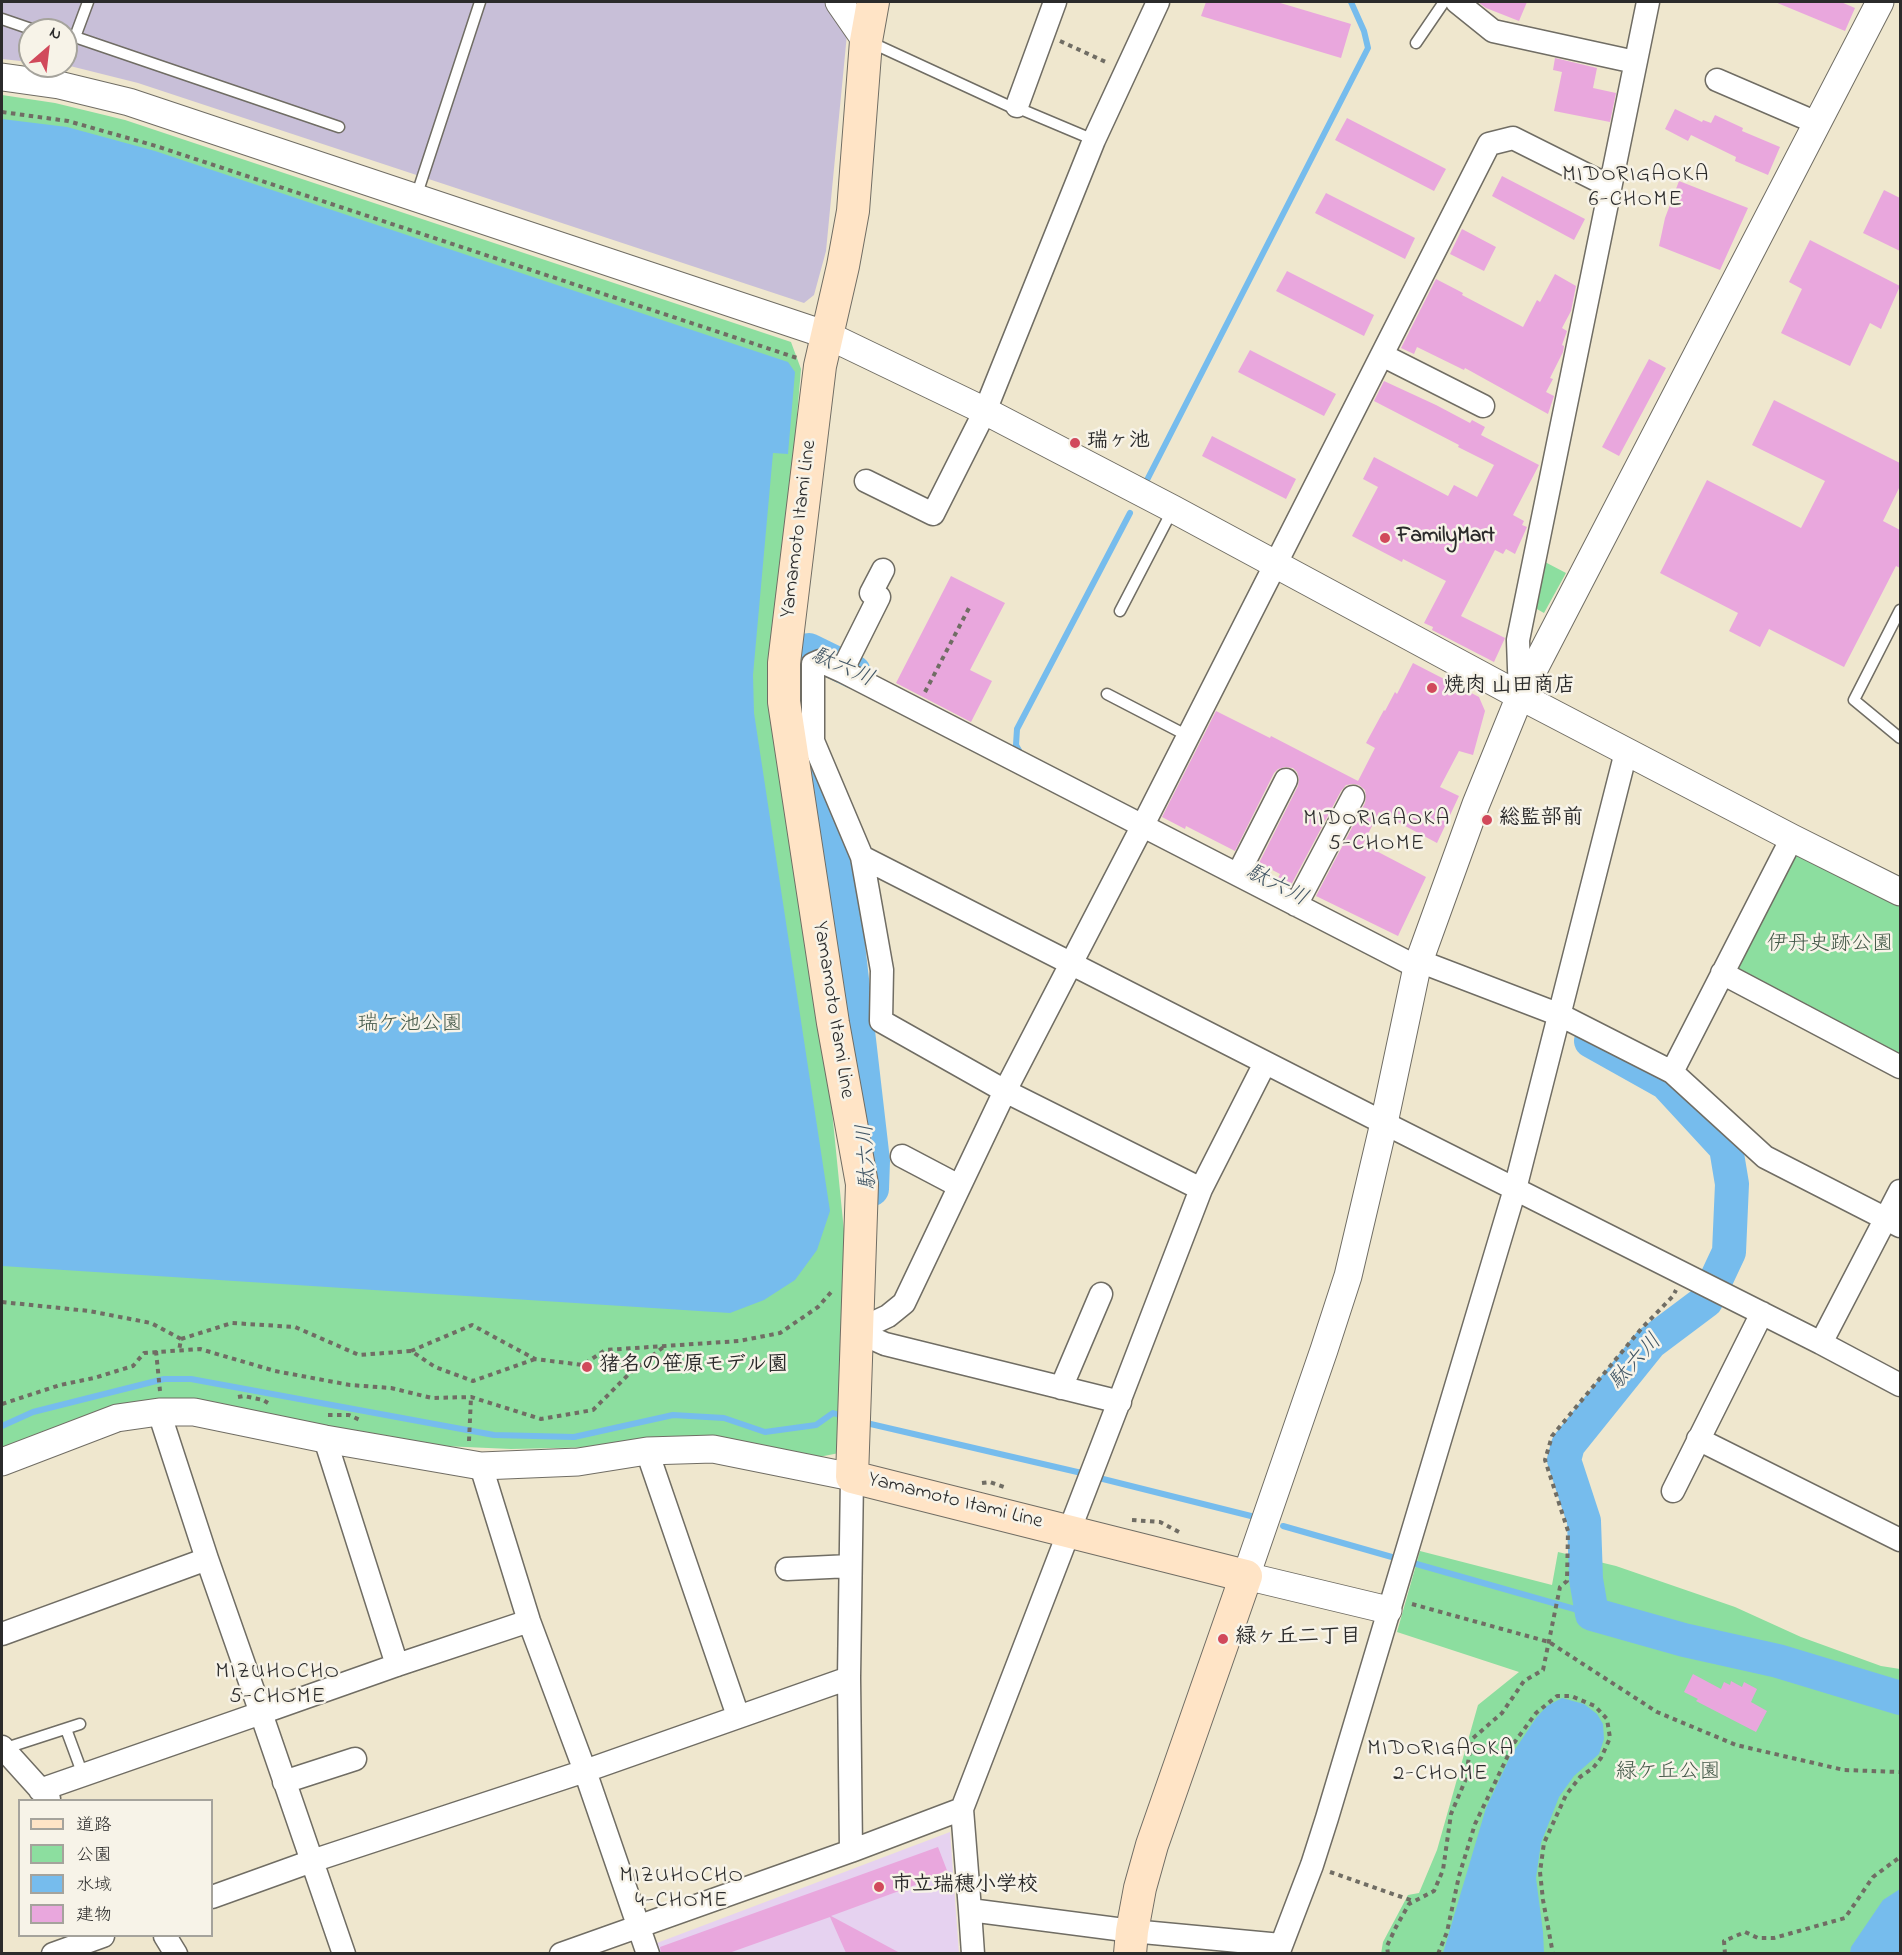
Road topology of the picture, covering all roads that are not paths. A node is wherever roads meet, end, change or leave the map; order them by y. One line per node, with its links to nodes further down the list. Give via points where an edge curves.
1 (88, 2): 12 (lane)
2 (480, 2): 25 (lane)
3 (839, 2): 15 (street)
4 (873, 2): 15 (main road, Yamamoto Itami Line)
5 (1055, 2): 20 (street)
6 (1158, 2): 23 (street)
7 (1444, 2): 16 (lane)
8 (1457, 2): 17 (street, via 1493,31)
9 (1648, 2): 17 (street)
10 (1880, 2): 21 (street)
11 (2, 19): 13 (lane)
12 (78, 21)
13 (18, 24)
14 (78, 40): 22 (lane)
15 (866, 41): 20 (lane, via 1011,107); 26 (main road, Yamamoto Itami Line, via 852,211)
16 (1416, 43)
17 (1635, 62): 24 (street)
18 (2, 77): 25 (street, via 129,102)
19 (1717, 80): 21 (street)
20 (1017, 106): 23 (lane)
21 (1817, 123): 38 (street)
22 (339, 127)
23 (1094, 140): 29 (street)
24 (1610, 186): 27 (street, via 1513,138 1489,144); 38 (street, via 1518,640)
25 (416, 198): 26 (street)
26 (827, 335): 29 (street); 67 (main road, Yamamoto Itami Line, via 784,663 784,702 862,1184)
27 (1382, 355): 28 (street, via 1464,388); 32 (street)
28 (1483, 406)
29 (985, 411): 30 (street, via 933,514); 31 (street)
30 (866, 481)
31 (1173, 509): 32 (street); 35 (lane)
32 (1275, 566): 38 (street); 39 (street)
33 (883, 570): 36 (street, via 871,593 879,597)
34 (1900, 610): 40 (lane, via 1854,700)
35 (1120, 611)
36 (843, 668): 44 (street); 46 (street, via 820,661 813,664 813,741)
37 (1107, 694): 39 (lane)
38 (1520, 696): 41 (street); 51 (street)
39 (1188, 736): 44 (street)
40 (1900, 738)
41 (1626, 752): 45 (street); 53 (street)
42 (1286, 780): 47 (street)
43 (1353, 797): 49 (street)
44 (1145, 821): 47 (street); 50 (street)
45 (1792, 838): 48 (street); 52 (street)
46 (862, 857): 50 (street); 57 (street, via 882,970 881,1021)
47 (1238, 874): 49 (street)
48 (1900, 892)
49 (1299, 899): 51 (street)
50 (1071, 964): 54 (street); 57 (street)
51 (1418, 964): 53 (street); 58 (street)
52 (1722, 973): 55 (street); 56 (street)
53 (1560, 1015): 56 (street); 62 (street)
54 (1265, 1063): 58 (street); 61 (street)
55 (1900, 1067)
56 (1672, 1072): 64 (street, via 1765,1157)
57 (1005, 1091): 60 (street); 61 (street)
58 (1384, 1123): 62 (street); 85 (street, via 1347,1276)
59 (902, 1156): 60 (street)
60 (959, 1186): 67 (street, via 904,1303 888,1316)
61 (1201, 1189): 71 (street)
62 (1515, 1189): 66 (street); 86 (street)
63 (1900, 1191): 64 (street)
64 (1893, 1222): 68 (street)
65 (1101, 1294): 70 (street)
66 (1762, 1313): 68 (street); 74 (street)
67 (856, 1331): 70 (street, via 885,1344); 78 (main road, Yamamoto Itami Line)
68 (1821, 1343): 69 (street)
69 (1900, 1384)
70 (1061, 1388): 71 (street)
71 (1120, 1402): 80 (street)
72 (161, 1412): 73 (street, via 194,1412); 76 (street, via 117,1418); 82 (street)
73 (325, 1438): 77 (street); 89 (street)
74 (1698, 1439): 79 (street); 81 (street)
75 (647, 1451): 77 (street, via 578,1462); 78 (street, via 713,1449); 92 (street)
76 (2, 1462)
77 (481, 1466): 87 (street)
78 (852, 1477): 80 (main road, Yamamoto Itami Line); 83 (street)
79 (1673, 1491)
80 (1070, 1531): 85 (main road, Yamamoto Itami Line); 101 (street)
81 (1900, 1540)
82 (207, 1559): 88 (street); 91 (street)
83 (850, 1566): 84 (street); 90 (street)
84 (787, 1569)
85 (1246, 1576): 86 (street); 109 (main road, via 1152,1845)
86 (1390, 1604): 110 (street, via 1312,1865)
87 (529, 1622): 89 (street); 97 (street)
88 (2, 1634)
89 (397, 1665): 91 (street)
90 (849, 1678): 92 (street); 102 (street)
91 (261, 1713): 98 (street); 99 (street)
92 (738, 1716): 97 (street)
93 (80, 1724): 94 (lane)
94 (66, 1729): 95 (lane); 98 (lane)
95 (2, 1748): 100 (street)
96 (355, 1759): 99 (street)
97 (585, 1771): 103 (street); 106 (street)
98 (83, 1775): 100 (street)
99 (284, 1782): 103 (street)
100 (45, 1795)
101 (962, 1809): 102 (street); 105 (street)
102 (851, 1851): 106 (street)
103 (312, 1861): 104 (street); 113 (street)
104 (213, 1897)
105 (970, 1910): 109 (street); 116 (street)
106 (639, 1926): 114 (street); 115 (street)
107 (98, 1937): 111 (street)
108 (166, 1937): 112 (street)
109 (1131, 1942): 110 (street)
110 (1280, 1949)
111 (53, 1953)
112 (176, 1953)
113 (344, 1953)
114 (561, 1953)
115 (648, 1953)
116 (973, 1953)

